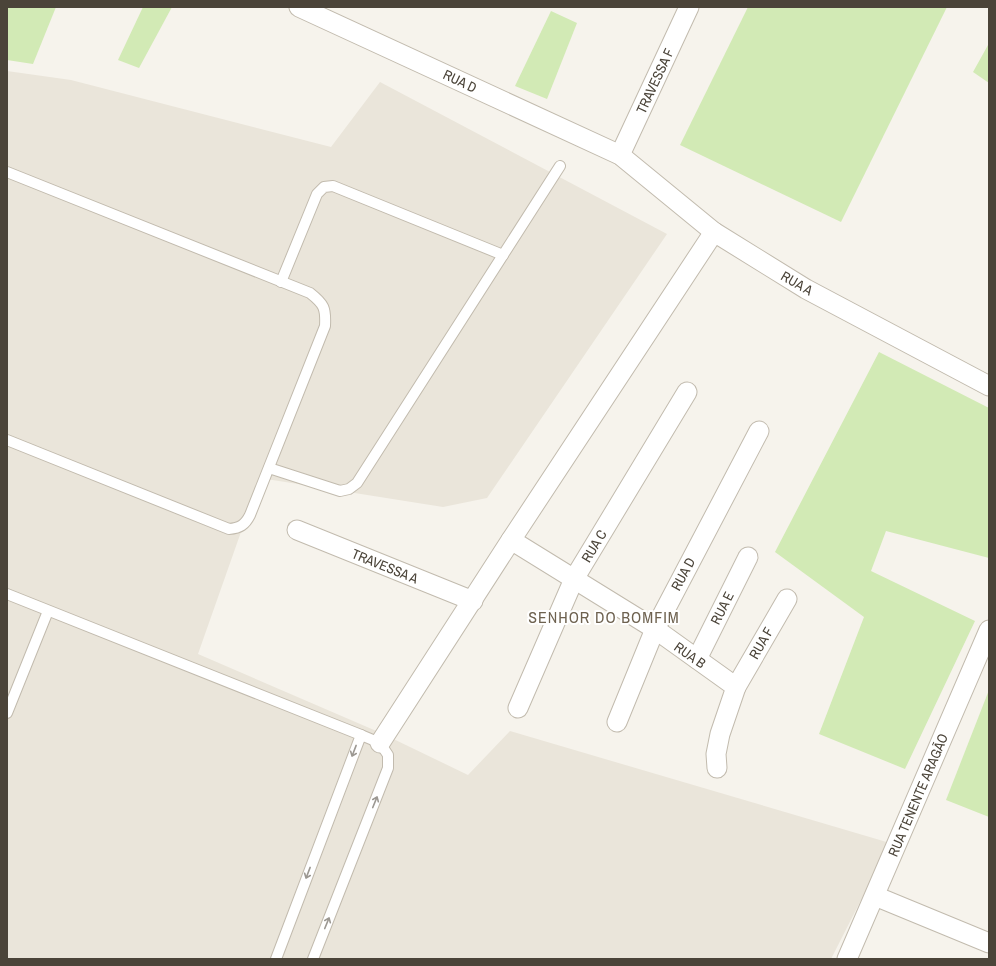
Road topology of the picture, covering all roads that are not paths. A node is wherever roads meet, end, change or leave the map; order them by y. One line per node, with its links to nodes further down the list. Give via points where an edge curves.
1 (299, 7): 3 (street, RUA D)
2 (689, 7): 3 (street, TRAVESSA F)
3 (620, 155): 6 (street, RUA A)
4 (560, 166): 7 (lane)
5 (7, 172): 8 (lane)
6 (714, 232): 9 (street, RUA A, via 806,289); 15 (street)
7 (503, 255): 8 (lane, via 333,186 324,187 317,194); 13 (lane, via 357,483 349,489 340,491)
8 (281, 282): 13 (lane, via 310,293 320,301 326,313 325,326)
9 (989, 386)
10 (687, 392): 17 (street, RUA C)
11 (759, 430): 22 (street, RUA D)
12 (7, 440): 13 (lane, via 228,529 238,528 246,523)
13 (269, 468)
14 (297, 530): 20 (street, TRAVESSA A)
15 (511, 540): 17 (street, RUA B); 20 (street)
16 (748, 557): 24 (street, RUA E)
17 (574, 579): 22 (street, RUA B); 26 (street, RUA C)
18 (7, 594): 21 (lane)
19 (787, 599): 25 (street, RUA F)
20 (473, 601): 30 (street)
21 (48, 611): 27 (lane); 29 (lane)
22 (654, 629): 24 (street, RUA B); 28 (street, RUA D)
23 (989, 630): 32 (street, RUA TENENTE ARAGÃO)
24 (697, 659): 25 (street, RUA B)
25 (736, 687): 31 (street, via 720,734 716,754)
26 (518, 708)
27 (7, 713)
28 (618, 722)
29 (361, 735): 30 (lane); 34 (lane, one-way to 34)
30 (380, 743): 35 (lane, one-way to 30, via 388,768 388,755)
31 (717, 768)
32 (875, 896): 33 (street); 36 (street, RUA TENENTE ARAGÃO)
33 (989, 943)
34 (276, 959)
35 (313, 959)
36 (848, 959)

